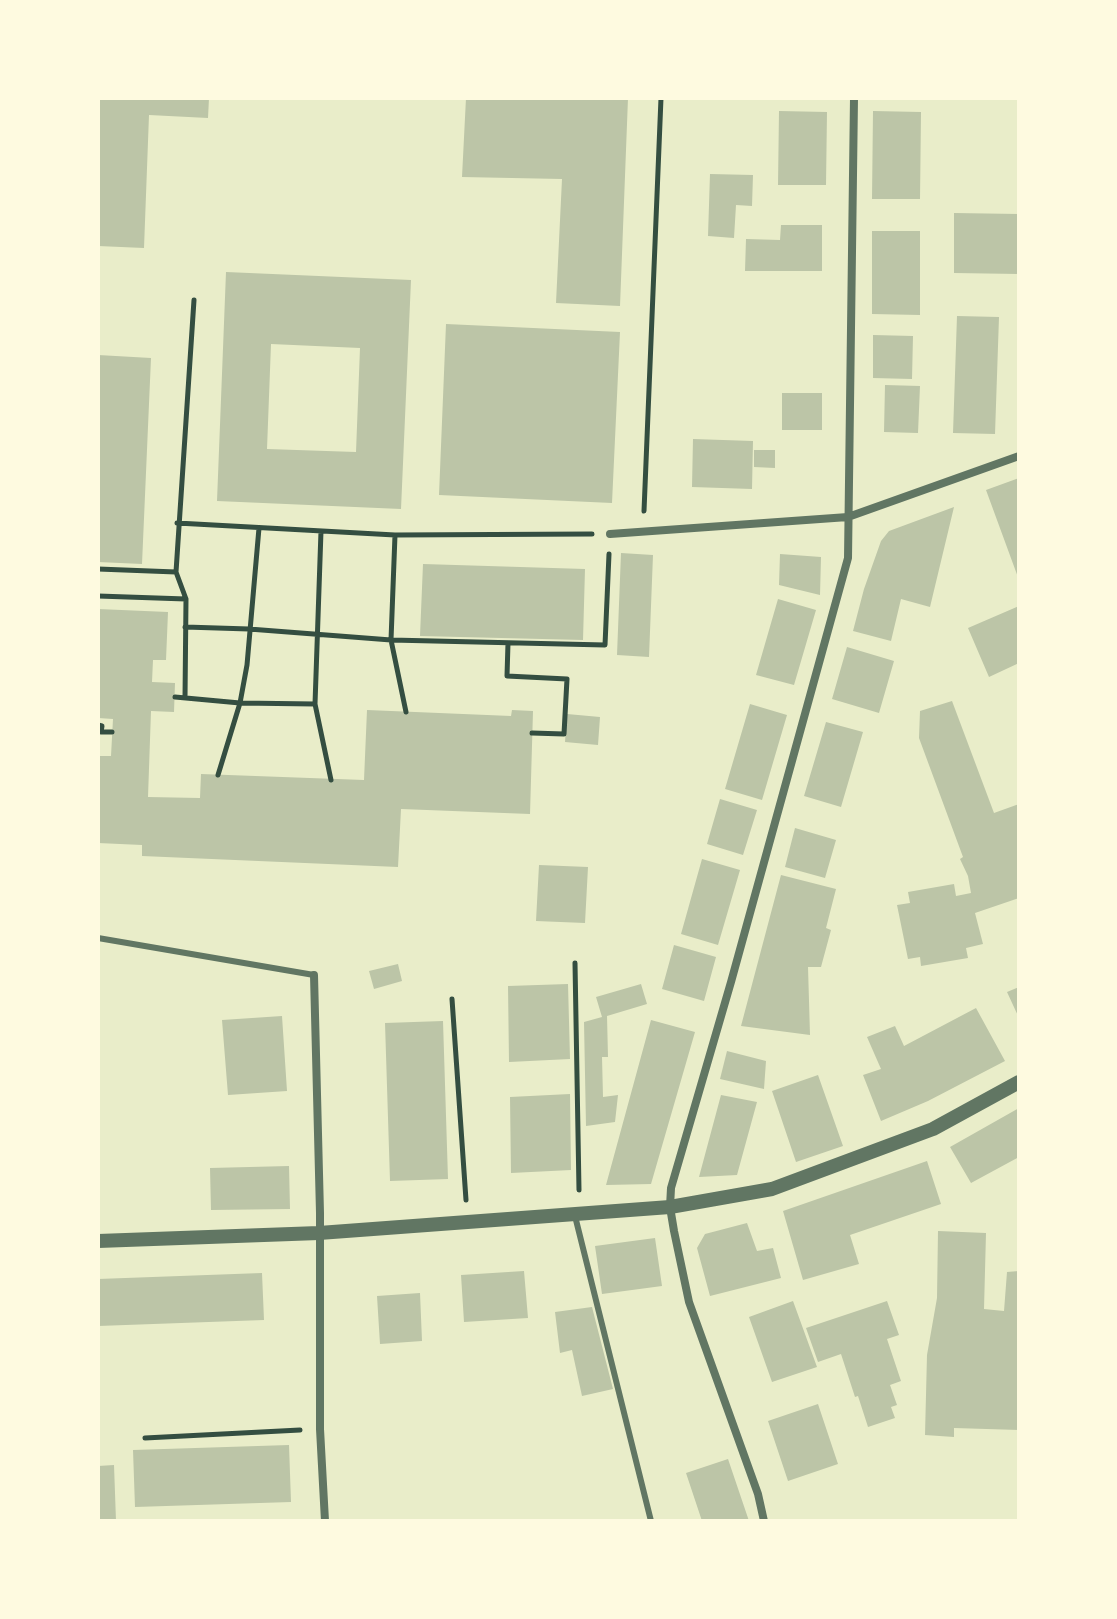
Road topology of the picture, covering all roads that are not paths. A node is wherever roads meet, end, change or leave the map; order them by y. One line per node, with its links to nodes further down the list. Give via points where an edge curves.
1 (854, 98): 3 (street)
2 (1019, 456): 3 (street)
3 (848, 517): 4 (street); 8 (street, via 848,558 671,1188)
4 (610, 534)
5 (98, 938): 6 (lane)
6 (314, 975): 10 (street)
7 (1019, 1082): 8 (street, via 933,1129 772,1189)
8 (670, 1207): 9 (street); 14 (street, via 689,1302)
9 (574, 1213): 10 (street); 13 (lane)
10 (319, 1233): 11 (street); 12 (street)
11 (98, 1241)
12 (325, 1521)
13 (651, 1521)
14 (764, 1521)

